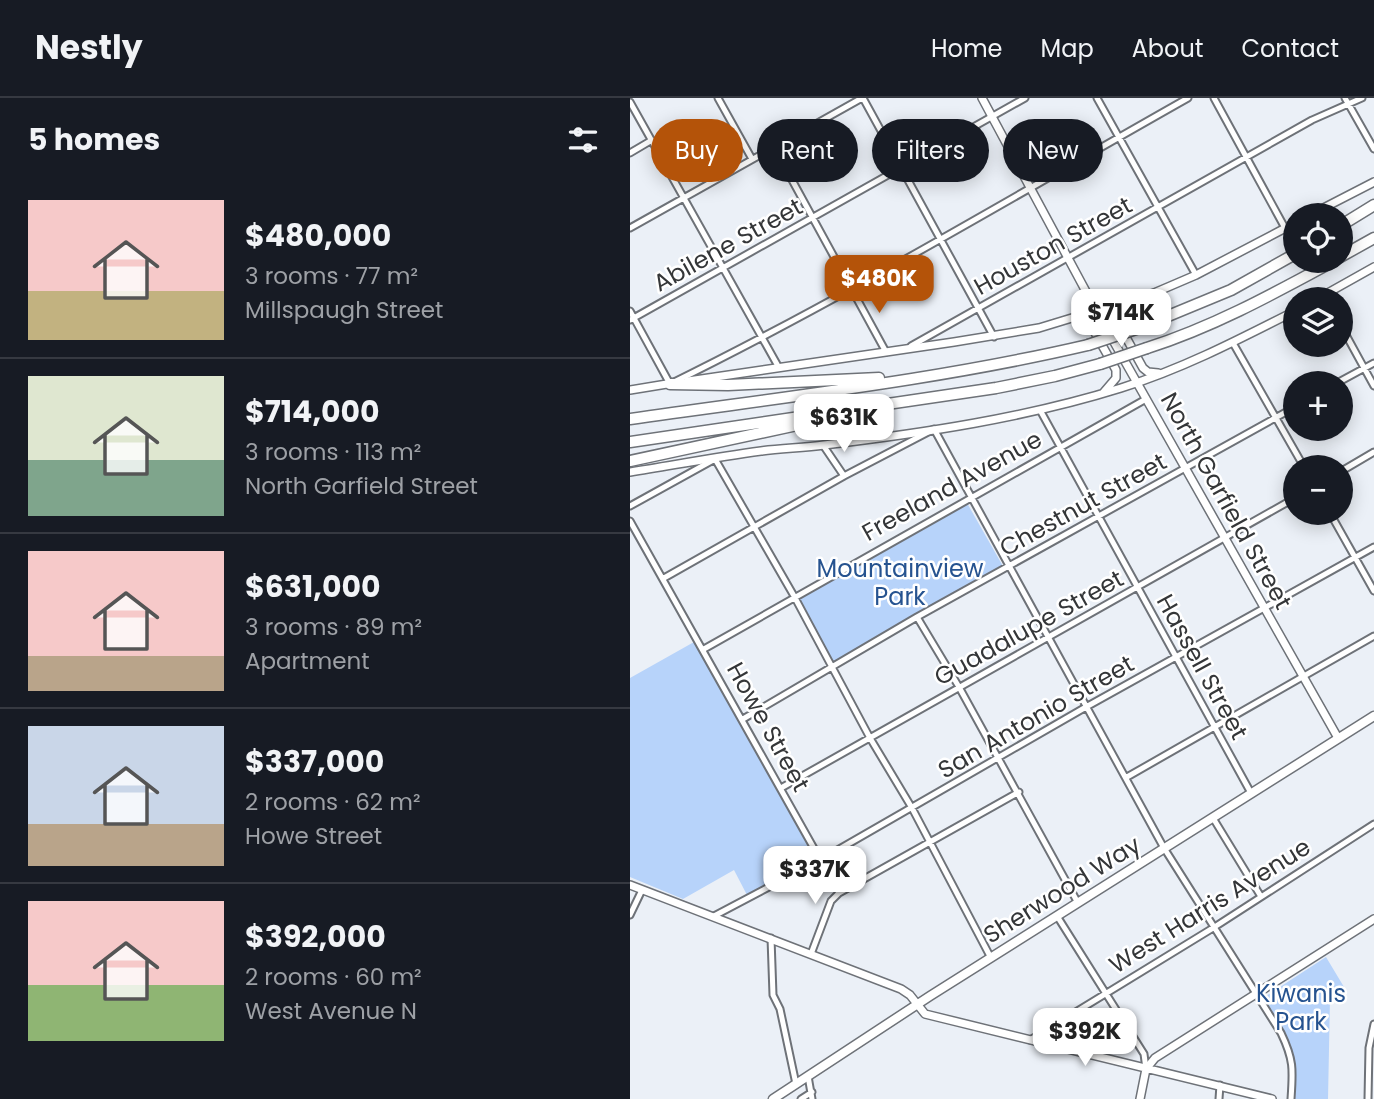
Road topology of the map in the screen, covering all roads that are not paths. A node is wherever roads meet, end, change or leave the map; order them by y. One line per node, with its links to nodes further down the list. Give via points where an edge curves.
1 (718, 98): 23 (street)
2 (863, 98): 13 (street); 14 (street)
3 (982, 98): 12 (main road, North Garfield Street)
4 (1025, 98): 12 (street, Abilene Street)
5 (1097, 98): 16 (street)
6 (1188, 98): 16 (street)
7 (1214, 98): 22 (street)
8 (1345, 98): 11 (street)
9 (1362, 98): 11 (street, Houston Street)
10 (630, 102): 17 (street)
11 (1349, 105): 19 (street); 22 (street, Houston Street)
12 (993, 116): 15 (street, Abilene Street); 29 (main road, North Garfield Street)
13 (825, 119)
14 (875, 119)
15 (988, 119)
16 (1119, 137): 29 (street); 33 (street)
17 (651, 138)
18 (651, 141): 20 (street)
19 (1374, 149)
20 (630, 153)
21 (757, 156): 23 (street)
22 (1246, 157): 33 (street, Houston Street); 38 (street)
23 (752, 159): 30 (street)
24 (675, 182): 30 (street)
25 (793, 182): 35 (street)
26 (875, 182): 35 (street, Abilene Street)
27 (909, 182): 41 (street)
28 (1374, 182): 31 (main road)
29 (1031, 187): 41 (street); 44 (main road, North Garfield Street)
30 (684, 198): 39 (street); 47 (street)
31 (1333, 203)
32 (1374, 205): 36 (highway)
33 (1158, 208): 44 (street, Houston Street); 49 (street)
34 (1374, 211): 37 (highway)
35 (812, 218): 47 (street, Abilene Street); 51 (street)
36 (1353, 219)
37 (1353, 222)
38 (1283, 224)
39 (630, 229)
40 (1283, 229): 49 (main road)
41 (940, 238): 51 (street); 53 (street)
42 (1374, 239): 43 (highway)
43 (1353, 250)
44 (1068, 258): 53 (street, Houston Street); 55 (main road, North Garfield Street)
45 (1283, 261): 70 (highway, bridge, via 1231,290 1088,345)
46 (1374, 267): 50 (main road)
47 (723, 268): 58 (street, Abilene Street); 60 (street)
48 (1312, 273): 77 (highway, bridge, via 1182,337 1100,364)
49 (1196, 275): 52 (main road)
50 (1342, 287)
51 (853, 289): 60 (street); 64 (street)
52 (1129, 301): 55 (main road); 68 (main road, via 1119,313 1118,323 1143,368)
53 (978, 308): 59 (street); 62 (street, Houston Street)
54 (630, 311): 58 (street)
55 (1097, 312): 56 (main road); 71 (main road, North Garfield Street)
56 (1076, 317): 59 (main road); 75 (main road, via 1090,324 1116,370 1116,378)
57 (1283, 317): 61 (main road)
58 (632, 319): 72 (street)
59 (993, 337): 62 (main road)
60 (762, 338): 66 (street); 72 (street)
61 (1233, 343): 68 (main road); 80 (street)
62 (909, 347): 64 (main road)
63 (1353, 348): 67 (street)
64 (886, 352): 66 (main road)
65 (1374, 363): 67 (street)
66 (778, 366): 72 (main road)
67 (1364, 369): 69 (street); 73 (street)
68 (1165, 373): 71 (main road)
69 (1353, 375)
70 (932, 376): 72 (highway); 81 (highway)
71 (1137, 382): 75 (main road); 76 (main road, North Garfield Street)
72 (670, 384): 74 (main road)
73 (1374, 386)
74 (630, 390)
75 (1104, 393): 78 (main road)
76 (1146, 399): 85 (street, Freeland Avenue); 91 (main road, North Garfield Street)
77 (920, 400): 83 (highway); 89 (highway)
78 (1040, 410): 82 (main road); 85 (street, Hassell Street)
79 (1283, 413): 80 (street, Chestnut Street)
80 (1275, 417): 87 (street); 91 (street, Chestnut Street)
81 (630, 419)
82 (934, 429): 84 (main road); 93 (street); 94 (street)
83 (630, 442)
84 (823, 445): 88 (main road); 93 (street)
85 (1059, 447): 94 (street, Freeland Avenue); 97 (street, Hassell Street)
86 (1374, 452): 90 (street)
87 (1297, 455)
88 (715, 459): 92 (main road); 96 (street); 100 (street)
89 (630, 461)
90 (1353, 464)
91 (1185, 468): 97 (street, Chestnut Street); 101 (main road, North Garfield Street)
92 (630, 472)
93 (844, 476): 100 (street)
94 (970, 497): 104 (street); 108 (street, Freeland Avenue)
95 (1283, 505): 101 (street, Guadalupe Street)
96 (630, 506)
97 (1099, 517): 104 (street, Chestnut Street); 106 (street, Hassell Street)
98 (630, 521): 105 (street, Howe Street)
99 (1337, 525): 103 (street)
100 (754, 527): 105 (street); 108 (street)
101 (1224, 537): 106 (street, Guadalupe Street); 109 (main road, North Garfield Street)
102 (1374, 547): 103 (street, San Antonio Street)
103 (1355, 558): 107 (street); 109 (street, San Antonio Street)
104 (1009, 567): 110 (street, Chestnut Street); 112 (street)
105 (664, 578): 113 (street, Howe Street)
106 (1138, 587): 112 (street, Guadalupe Street); 114 (street, Hassell Street)
107 (1374, 591)
108 (794, 596): 113 (street, Freeland Avenue); 115 (street)
109 (1265, 609): 114 (street, San Antonio Street); 116 (main road, North Garfield Street)
110 (917, 617): 115 (street, Chestnut Street); 117 (street)
111 (1374, 636): 116 (street)
112 (1048, 638): 117 (street, Guadalupe Street); 118 (street)
113 (704, 649): 120 (street, Howe Street)
114 (1177, 657): 118 (street, San Antonio Street); 121 (street, Hassell Street)
115 (832, 667): 120 (street, Chestnut Street); 122 (street)
116 (1304, 678): 121 (street); 123 (main road, North Garfield Street)
117 (959, 687): 122 (street, Guadalupe Street); 124 (street)
118 (1086, 707): 124 (street, San Antonio Street); 125 (street)
119 (1374, 716): 123 (main road, Sherwood Way)
120 (743, 719): 126 (street, Howe Street)
121 (1216, 728): 125 (street); 128 (street, Hassell Street)
122 (870, 738): 126 (street, Guadalupe Street); 129 (street)
123 (1338, 738): 128 (main road, Sherwood Way)
124 (998, 758): 127 (street); 129 (street, San Antonio Street)
125 (1127, 777): 133 (street)
126 (781, 788): 134 (street, Howe Street)
127 (1018, 792): 132 (street); 139 (street)
128 (1251, 793): 130 (main road, Sherwood Way)
129 (912, 808): 132 (street); 134 (street, San Antonio Street)
130 (1213, 818): 133 (main road, Sherwood Way); 138 (street)
131 (1374, 824): 138 (street, West Harris Avenue)
132 (928, 842): 137 (street); 147 (street)
133 (1164, 848): 139 (main road, Sherwood Way); 144 (street)
134 (822, 859): 137 (street, Howe Street); 141 (street, San Antonio Street)
135 (630, 885): 136 (main road)
136 (642, 890): 140 (street); 141 (main road)
137 (839, 893): 146 (street, via 831,901)
138 (1260, 895): 144 (street, West Harris Avenue)
139 (1078, 903): 142 (main road, Sherwood Way)
140 (630, 915)
141 (714, 916): 145 (main road)
142 (1058, 916): 147 (main road, Sherwood Way); 148 (street)
143 (1374, 919): 149 (main road)
144 (1213, 928): 148 (street, West Harris Avenue); 149 (street)
145 (771, 938): 146 (main road); 155 (street, via 773,995)
146 (811, 954): 150 (main road, via 901,989)
147 (991, 958): 150 (main road, Sherwood Way)
148 (1106, 992): 152 (street, West Harris Avenue); 153 (street, via 1144,1054)
149 (1256, 994): 153 (main road, via 1155,1058); 163 (street, via 1291,1054)
150 (917, 1005): 152 (main road, via 925,1014); 154 (main road, Sherwood Way)
151 (1374, 1024): 164 (street)
152 (1030, 1040): 153 (main road)
153 (1146, 1069): 156 (main road); 160 (main road)
154 (808, 1076): 155 (main road, Sherwood Way); 157 (street)
155 (796, 1084): 158 (main road, Sherwood Way)
156 (1220, 1085): 161 (street); 162 (main road)
157 (812, 1096): 159 (street)
158 (773, 1099)
159 (801, 1099)
160 (1140, 1099)
161 (1219, 1099)
162 (1272, 1099)
163 (1290, 1099)
164 (1368, 1099)

